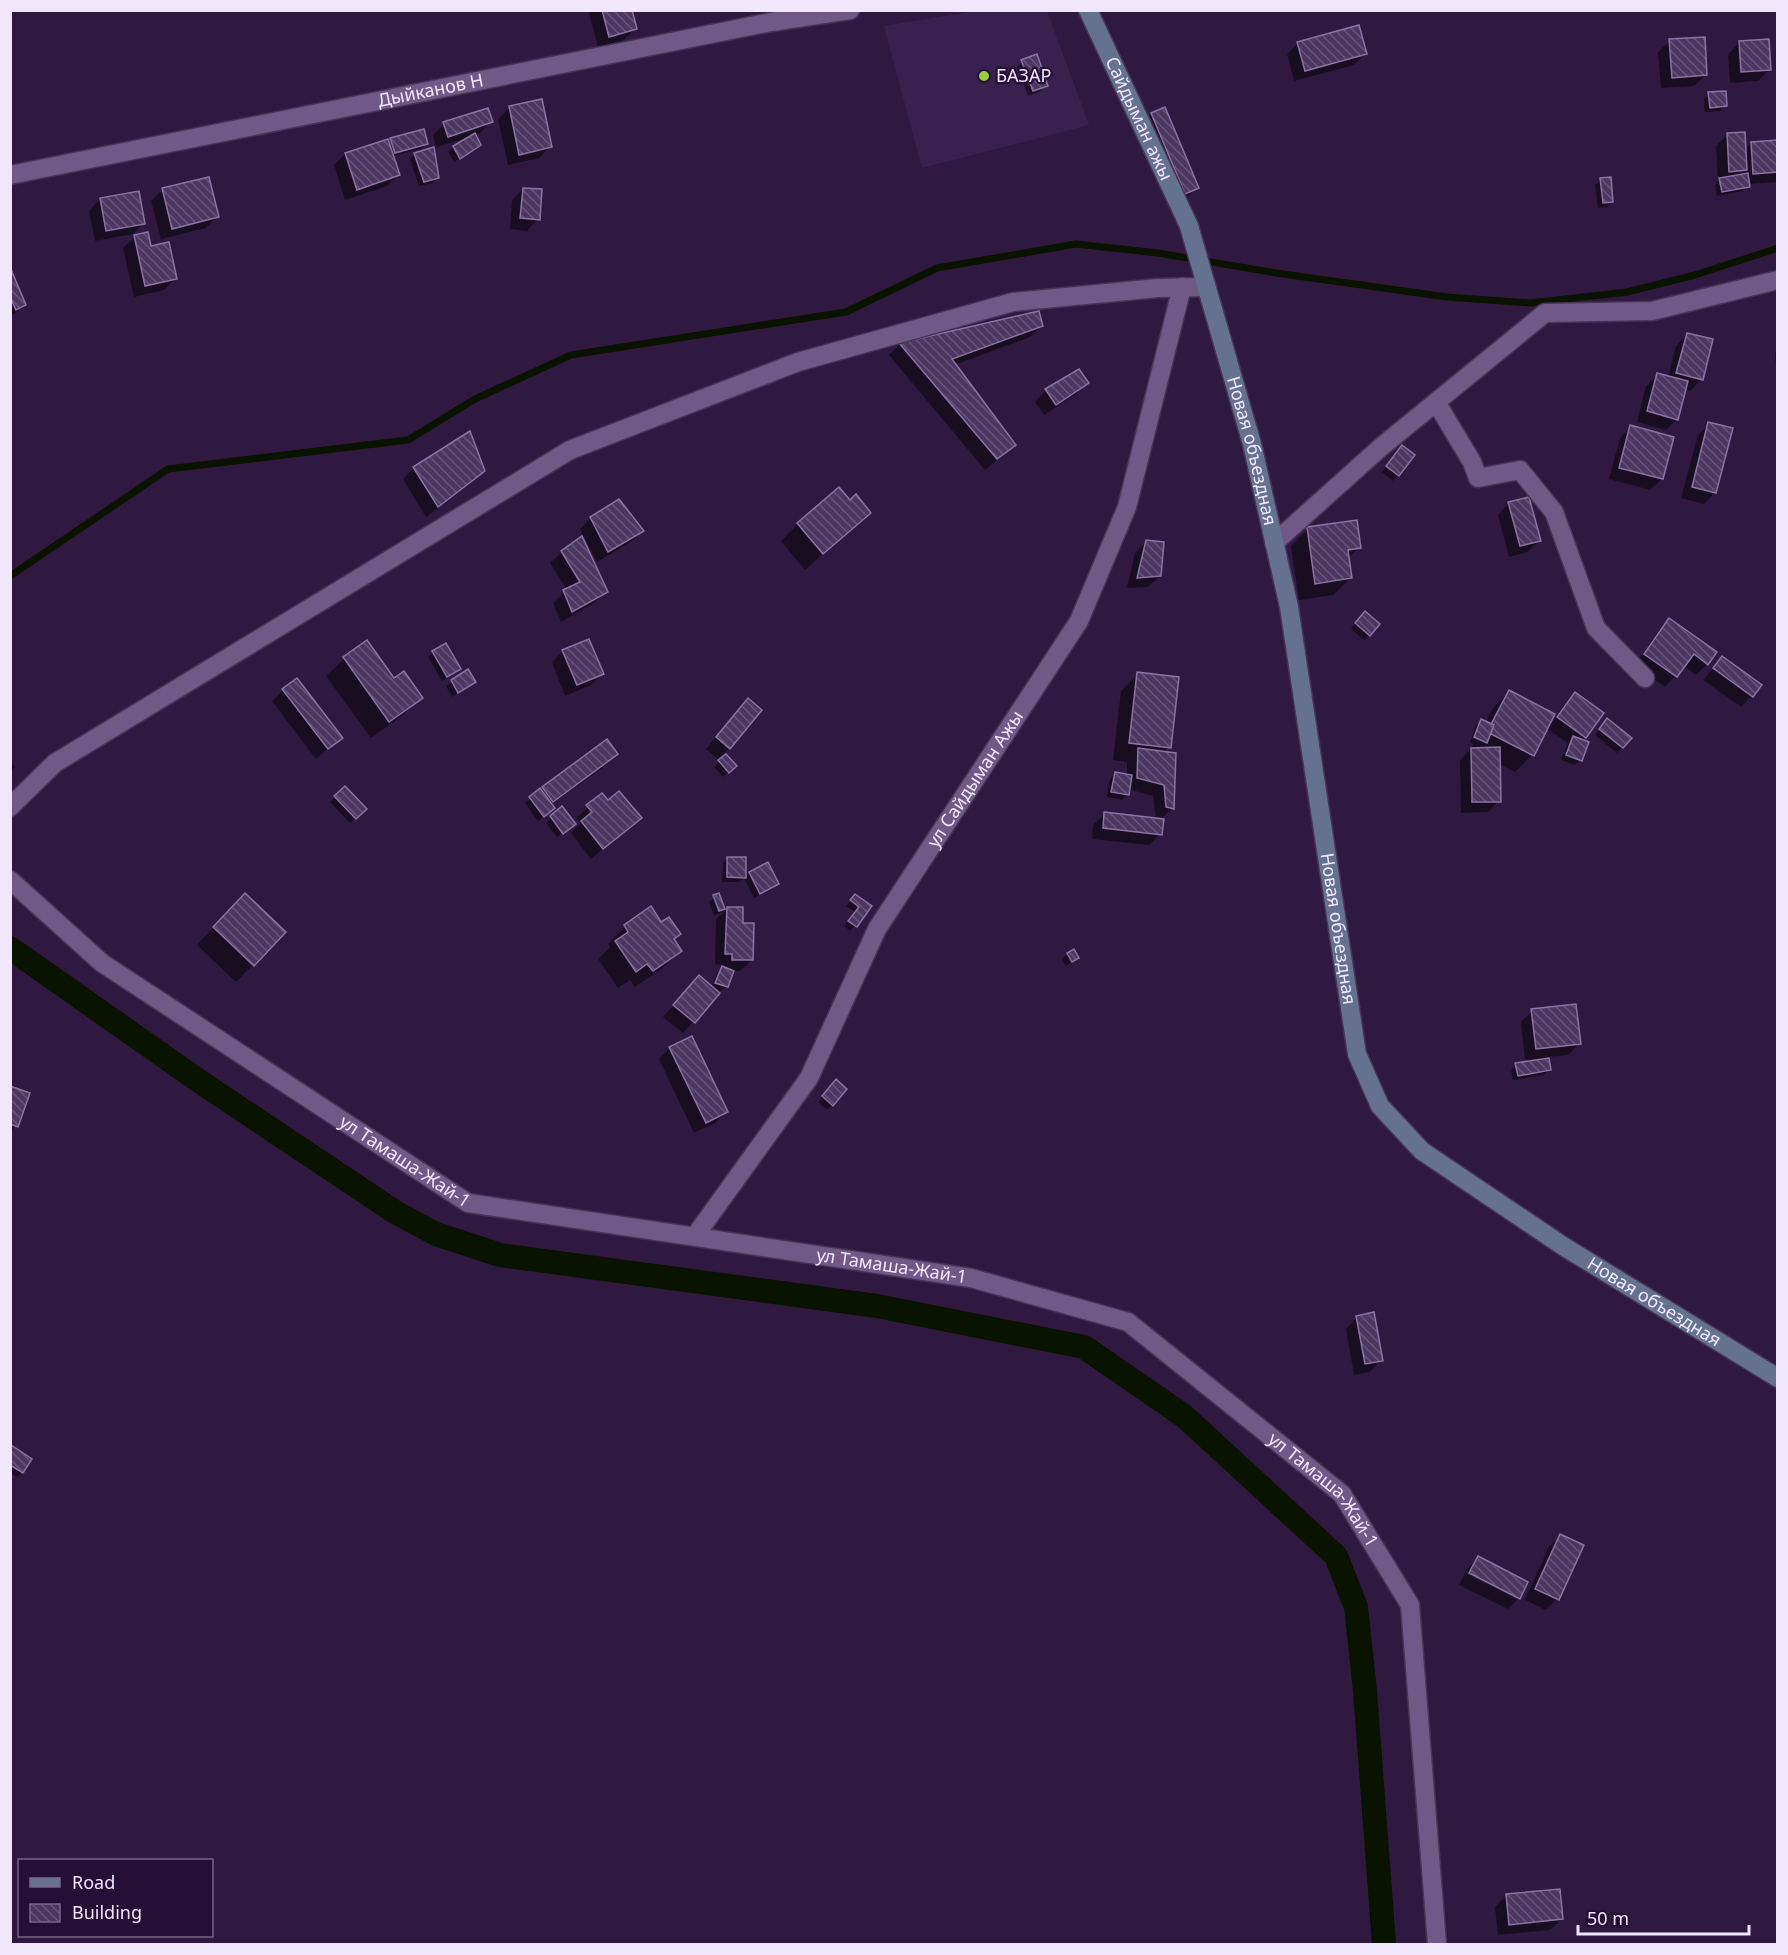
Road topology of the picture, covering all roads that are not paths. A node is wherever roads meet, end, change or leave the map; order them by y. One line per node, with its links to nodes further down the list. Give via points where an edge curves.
1 (850, 10): 3 (street, Дыйканов Н)
2 (1088, 10): 5 (main road, Сайдыман ажы, via 1189,226)
3 (10, 175)
4 (1778, 280): 7 (street, via 1652,311 1545,313)
5 (1205, 282): 6 (street); 8 (main road, Новая объездная, via 1252,444)
6 (1182, 287): 10 (street, via 1013,302 798,363 570,450 55,763); 12 (street, ул Сайдыман Ажы, via 1127,507 1079,621 877,929 809,1078)
7 (1436, 402): 8 (street); 9 (street, via 1478,478 1520,470 1554,512 1596,628)
8 (1274, 543): 13 (main road, Новая объездная, via 1290,619 1358,1054 1380,1106 1422,1151 1563,1246)
9 (1645, 678)
10 (10, 807)
11 (10, 880): 12 (street, ул Тамаша-Жай-1, via 102,963 468,1203)
12 (695, 1236): 14 (street, ул Тамаша-Жай-1, via 971,1278 1128,1322 1342,1494 1410,1605)
13 (1778, 1378)
14 (1437, 1944)

